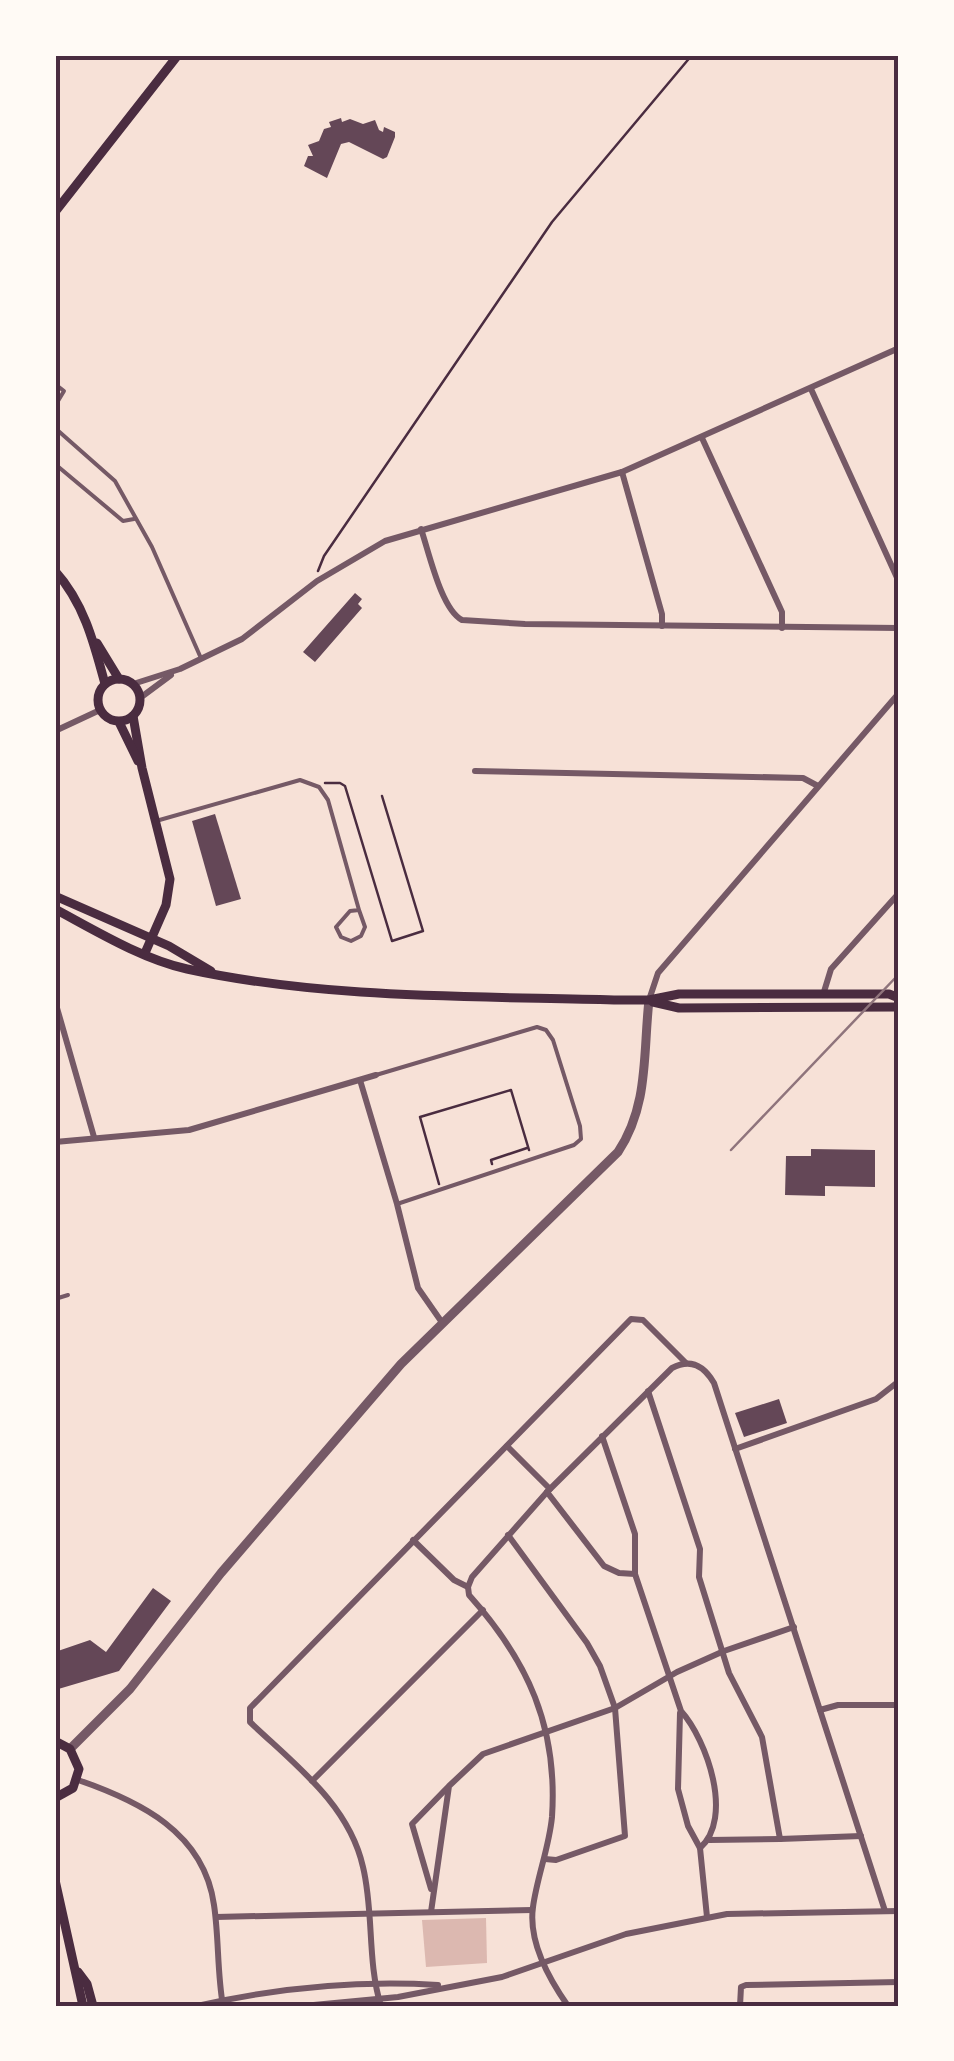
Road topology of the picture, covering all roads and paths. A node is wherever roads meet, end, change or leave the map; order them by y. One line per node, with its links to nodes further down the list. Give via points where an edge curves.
1 (170, 55): 4 (main road)
2 (178, 55): 4 (main road)
3 (692, 55): 17 (path, via 552,222 324,556)
4 (154, 84): 5 (main road)
5 (55, 212)
6 (899, 348): 8 (street)
7 (55, 384): 9 (lane, via 64,391)
8 (811, 388): 11 (street); 18 (street)
9 (55, 406)
10 (55, 428): 14 (lane, via 115,481)
11 (702, 438): 13 (street); 20 (street, via 782,612)
12 (55, 464): 14 (lane, via 123,521)
13 (622, 472): 15 (street); 19 (street)
14 (136, 518): 23 (lane)
15 (422, 529): 17 (street, via 366,550); 19 (street, via 450,610 462,620)
16 (55, 571): 22 (main road)
17 (318, 581): 23 (street, via 260,627)
18 (899, 582)
19 (662, 626): 20 (street)
20 (782, 628): 21 (street)
21 (899, 628)
22 (92, 637): 25 (main road); 26 (main road)
23 (201, 660): 24 (street)
24 (180, 668): 27 (street); 29 (street)
25 (119, 679): 26 (main road); 27 (main road)
26 (105, 684): 30 (main road)
27 (133, 684): 29 (main road)
28 (899, 693): 37 (street)
29 (140, 698): 31 (main road)
30 (100, 710): 32 (main road); 33 (street)
31 (133, 716): 32 (main road); 34 (main road)
32 (119, 722): 34 (main road)
33 (55, 730)
34 (142, 768): 39 (main road)
35 (475, 772): 37 (street, via 803,778)
36 (319, 786): 38 (path, via 344,786 392,941 423,932); 39 (lane, via 300,780); 43 (lane)
37 (818, 786): 49 (street, via 658,972)
38 (382, 796)
39 (156, 821): 44 (main road, via 170,879)
40 (899, 893): 47 (street, via 831,970)
41 (55, 896): 44 (main road)
42 (55, 910): 45 (main road)
43 (359, 910): 43 (lane, via 336,926 351,941 365,928)
44 (152, 938): 45 (main road); 46 (main road)
45 (145, 953): 46 (main road)
46 (214, 972): 49 (main road, via 272,986)
47 (823, 994): 48 (main road); 49 (main road)
48 (894, 996)
49 (648, 1000): 51 (main road, via 679,1008); 65 (street, via 643,1088 626,1140)
50 (55, 1001): 54 (street)
51 (899, 1007)
52 (376, 1075): 53 (street); 57 (lane, via 543,1028 553,1040 581,1139)
53 (360, 1080): 54 (street, via 190,1130); 60 (street)
54 (94, 1137): 55 (street)
55 (55, 1142)
56 (529, 1148): 57 (path); 58 (path, via 491,1160); 59 (path, via 511,1090 420,1117)
57 (533, 1160): 58 (lane)
58 (496, 1174): 59 (lane)
59 (441, 1190): 60 (lane)
60 (398, 1204): 65 (street, via 418,1288)
61 (899, 1206): 62 (street)
62 (899, 1244)
63 (68, 1295): 64 (lane)
64 (55, 1298)
65 (441, 1321): 87 (street, via 220,1573 130,1689)
66 (686, 1362): 68 (street); 70 (street, via 643,1320 632,1319); 71 (street, via 704,1369 714,1384)
67 (899, 1381): 71 (street, via 876,1399)
68 (648, 1392): 69 (street); 79 (street, via 700,1549 700,1577)
69 (602, 1436): 72 (street); 75 (street, via 635,1534)
70 (507, 1446): 72 (street); 74 (street)
71 (736, 1449): 78 (street)
72 (548, 1490): 73 (street); 75 (street, via 604,1566)
73 (508, 1535): 76 (street); 82 (street, via 587,1643)
74 (413, 1540): 76 (street); 89 (street, via 250,1708 250,1722)
75 (635, 1574): 80 (street)
76 (468, 1587): 77 (street)
77 (483, 1610): 85 (street, via 513,1648); 89 (street)
78 (794, 1626): 79 (street); 83 (street)
79 (724, 1651): 80 (street); 93 (street, via 762,1738)
80 (670, 1678): 82 (street); 84 (street)
81 (895, 1705): 83 (street)
82 (615, 1708): 85 (street); 96 (street, via 625,1836)
83 (820, 1710): 92 (street)
84 (681, 1711): 94 (street, via 694,1726 714,1781); 95 (street, via 678,1789)
85 (546, 1732): 90 (street, via 483,1754); 96 (street, via 553,1782)
86 (55, 1742): 87 (main road)
87 (70, 1749): 88 (main road)
88 (78, 1780): 91 (main road); 105 (street, via 172,1826 201,1865)
89 (312, 1781): 103 (street, via 354,1842)
90 (449, 1786): 98 (street); 98 (street, via 412,1824)
91 (55, 1798)
92 (861, 1836): 93 (street); 102 (street)
93 (780, 1839): 94 (street)
94 (709, 1840): 95 (street)
95 (700, 1848): 104 (street)
96 (545, 1859): 99 (street)
97 (55, 1880): 107 (main road)
98 (432, 1895): 101 (street)
99 (532, 1910): 101 (street); 106 (street)
100 (899, 1911): 102 (street)
101 (430, 1912): 103 (street)
102 (885, 1912): 104 (street)
103 (369, 1914): 105 (street); 108 (street)
104 (707, 1916): 106 (street, via 626,1934)
105 (216, 1917): 112 (street)
106 (543, 1965): 110 (street); 117 (street)
107 (77, 1970): 113 (main road); 114 (main road)
108 (376, 1981): 110 (street); 111 (street); 112 (street)
109 (899, 1982): 118 (street, via 746,1985)
110 (449, 1986): 111 (street)
111 (380, 2002): 116 (street)
112 (222, 2003): 115 (street)
113 (83, 2006)
114 (94, 2006)
115 (197, 2006)
116 (303, 2006)
117 (568, 2006)
118 (740, 2006)

